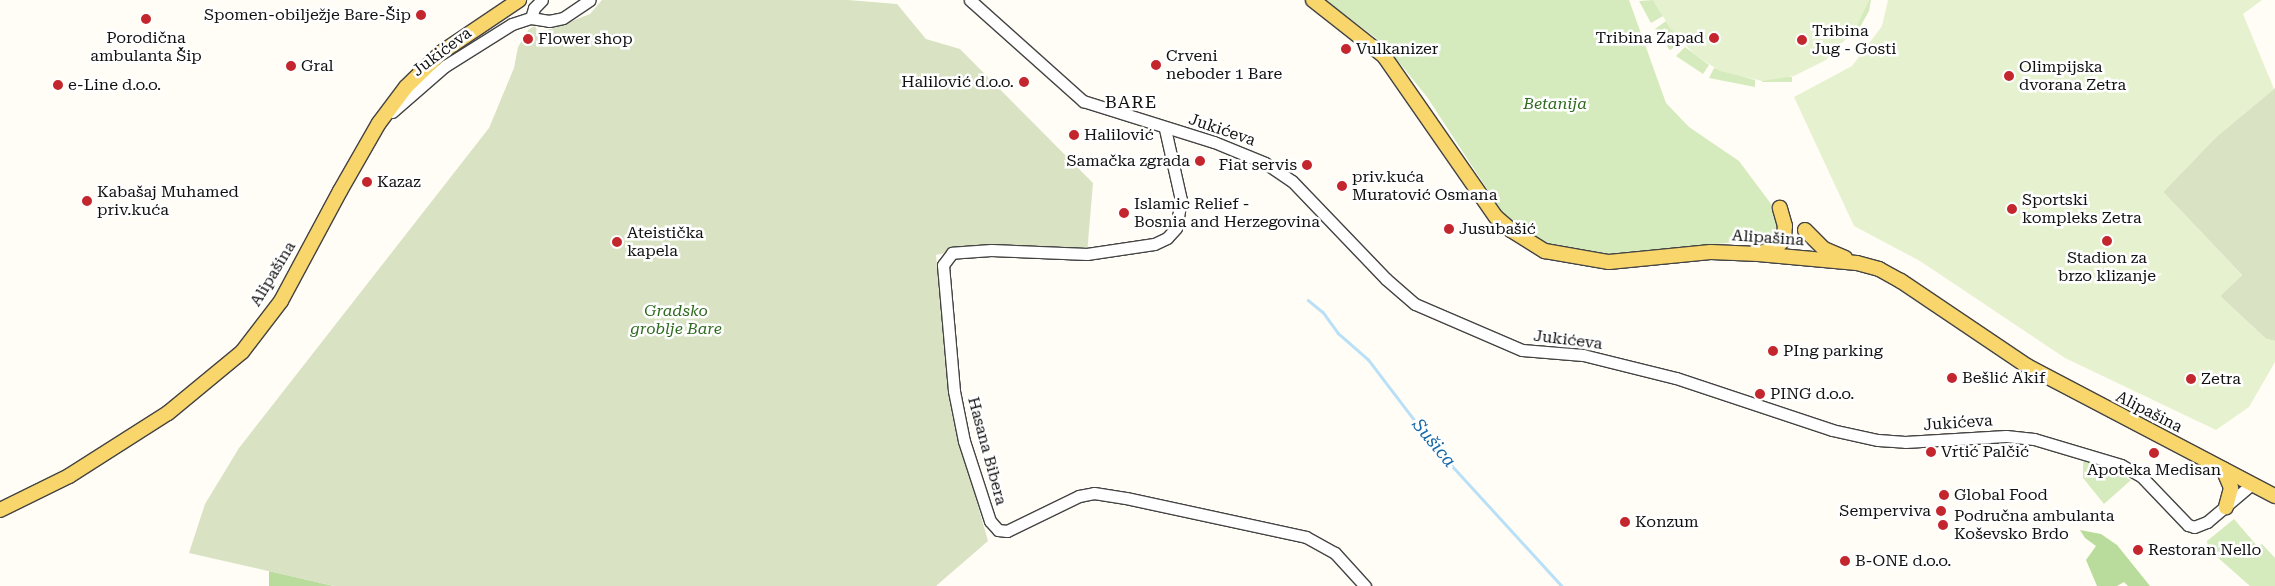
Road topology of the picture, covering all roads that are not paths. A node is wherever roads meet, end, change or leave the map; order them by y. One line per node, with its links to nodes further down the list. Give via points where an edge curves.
1 (519, 0): 7 (main road, Alipašina, via 429,62)
2 (542, 0): 6 (street, via 534,8)
3 (590, 0): 6 (street, Jukićeva, via 563,18 549,21)
4 (970, 0): 8 (street, Jukićeva, via 1083,101)
5 (1313, 0): 11 (main road, Alipašina, via 1384,56 1496,217 1527,241 1551,252 1594,262 1711,252)
6 (531, 18): 7 (street, Jukićeva, via 512,24 445,66)
7 (379, 123): 17 (main road, Alipašina, via 281,301 242,352 160,418 68,476)
8 (1166, 130): 16 (street, Jukićeva, via 1214,142 1265,163 1292,181 1386,279 1415,304 1522,350 1583,355 1676,378 1832,430 1878,440 1906,442 2006,436 2034,439 2121,465 2141,476 2191,527 2203,525); 18 (street, Hasana Bibera, via 1181,200 1176,228 1167,238 1154,244 1087,254 991,250 952,253 943,265 954,391 964,441 990,521 998,530 1006,531 1080,496 1094,493 1126,498 1306,537 1335,553)
9 (1780, 208): 11 (main road, via 1785,226 1784,239 1778,246)
10 (1805, 230): 12 (main road, via 1824,249)
11 (1758, 254): 12 (main road, Alipašina)
12 (1857, 263): 13 (main road, Alipašina, via 1901,281 2027,366)
13 (2223, 469): 14 (main road, Alipašina); 16 (main road, via 2231,488)
14 (2252, 484): 15 (main road, Alipašina); 16 (street, Jukićeva)
15 (2275, 496)
16 (2226, 507)
17 (0, 510)
18 (1365, 586)

